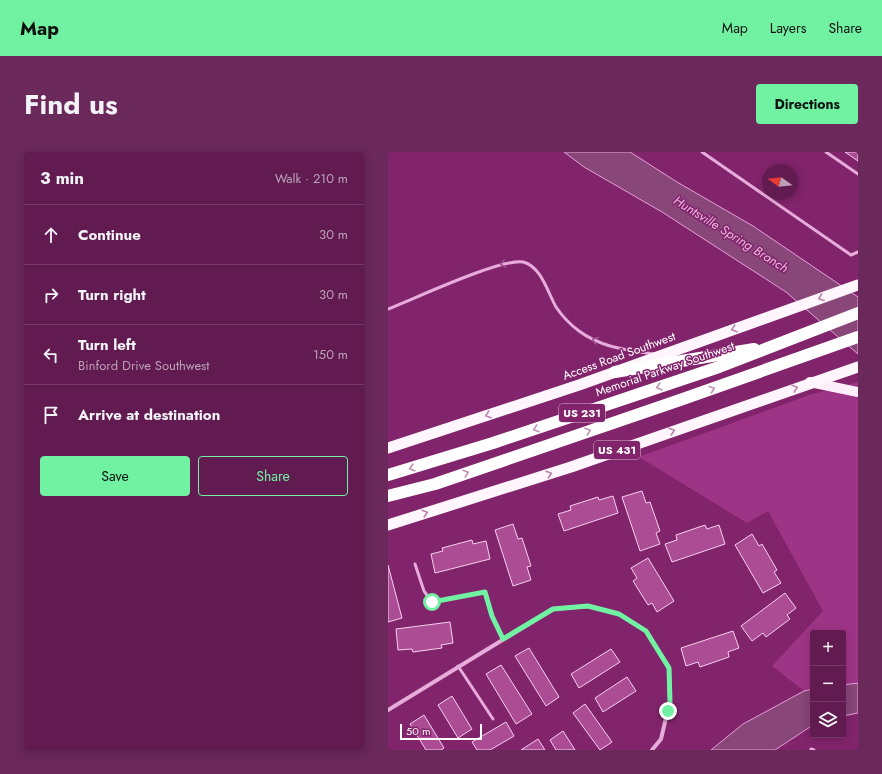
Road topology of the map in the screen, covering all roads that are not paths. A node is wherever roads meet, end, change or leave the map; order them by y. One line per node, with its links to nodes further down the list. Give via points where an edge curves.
1 (702, 152): 4 (lane, via 852,255)
2 (826, 152): 3 (lane)
3 (858, 174)
4 (858, 252)
5 (858, 285): 10 (highway, Access Road Southwest, one-way to 10)
6 (388, 309): 10 (lane, one-way to 6, via 615,348 583,334 557,308 533,267 523,262 500,264)
7 (858, 313): 9 (highway, Memorial Parkway Southwest / US 231)
8 (858, 337): 17 (highway, US 231, one-way to 8, via 435,484)
9 (780, 344): 12 (highway); 16 (highway, Memorial Parkway Southwest / US 231, one-way to 16, via 493,443)
10 (660, 355): 12 (highway, Access Road Southwest)
11 (858, 367): 13 (highway, US 431)
12 (615, 372): 15 (highway, Access Road Southwest, one-way to 15)
13 (810, 382): 14 (main road); 18 (highway, US 431, one-way to 13, via 563,469)
14 (858, 392)
15 (388, 448)
16 (388, 475)
17 (388, 496)
18 (388, 525)
19 (416, 564): 20 (lane, via 424,591 432,602 485,592 492,616)
20 (503, 639): 21 (street); 24 (street, via 553,609 588,606 619,614 646,631 669,668 670,702 661,739)
21 (458, 666): 22 (street); 23 (lane)
22 (388, 710)
23 (493, 719)
24 (652, 750)

